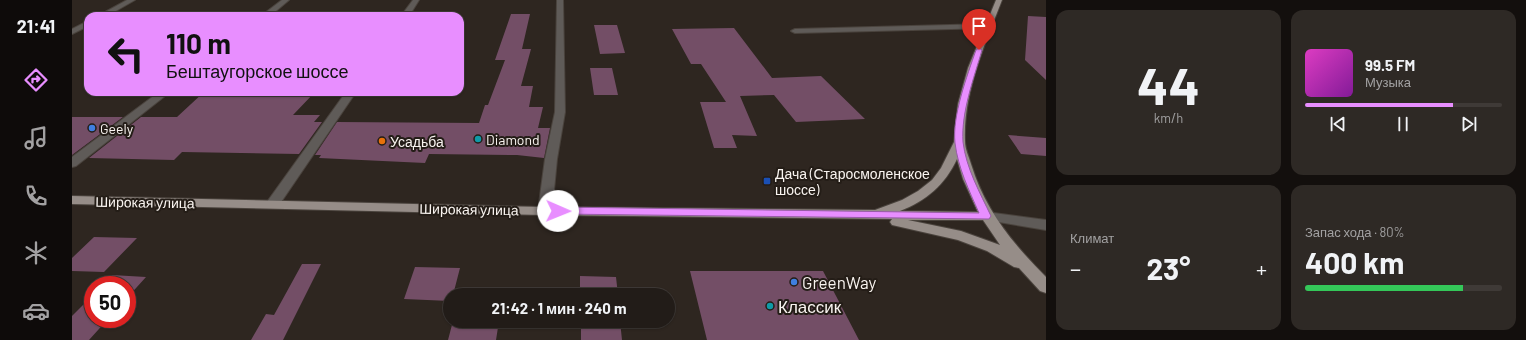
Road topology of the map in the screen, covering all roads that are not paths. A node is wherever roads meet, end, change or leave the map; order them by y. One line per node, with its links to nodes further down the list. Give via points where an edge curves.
1 (132, 0): 6 (lane)
2 (286, 0): 7 (lane)
3 (416, 0): 8 (lane)
4 (560, 0): 19 (lane, via 560,112)
5 (999, 0): 10 (main road)
6 (110, 12)
7 (270, 12)
8 (408, 12)
9 (84, 25): 12 (lane)
10 (988, 26): 11 (lane); 15 (main road, via 974,62 963,103)
11 (794, 31)
12 (72, 32)
13 (160, 96): 16 (lane)
14 (348, 96): 18 (lane)
15 (959, 142): 20 (main road, via 942,176 916,198 895,208); 21 (main road, via 967,174)
16 (72, 163)
17 (72, 200): 18 (main road, Широкая улица)
18 (272, 205): 19 (main road, Широкая улица)
19 (545, 210): 20 (main road, Широкая улица)
20 (865, 216): 21 (main road, Широкая улица); 23 (main road, via 924,226 962,237 1000,251)
21 (986, 216): 22 (lane); 23 (main road)
22 (1046, 225)
23 (1032, 272): 24 (main road)
24 (1046, 287)

